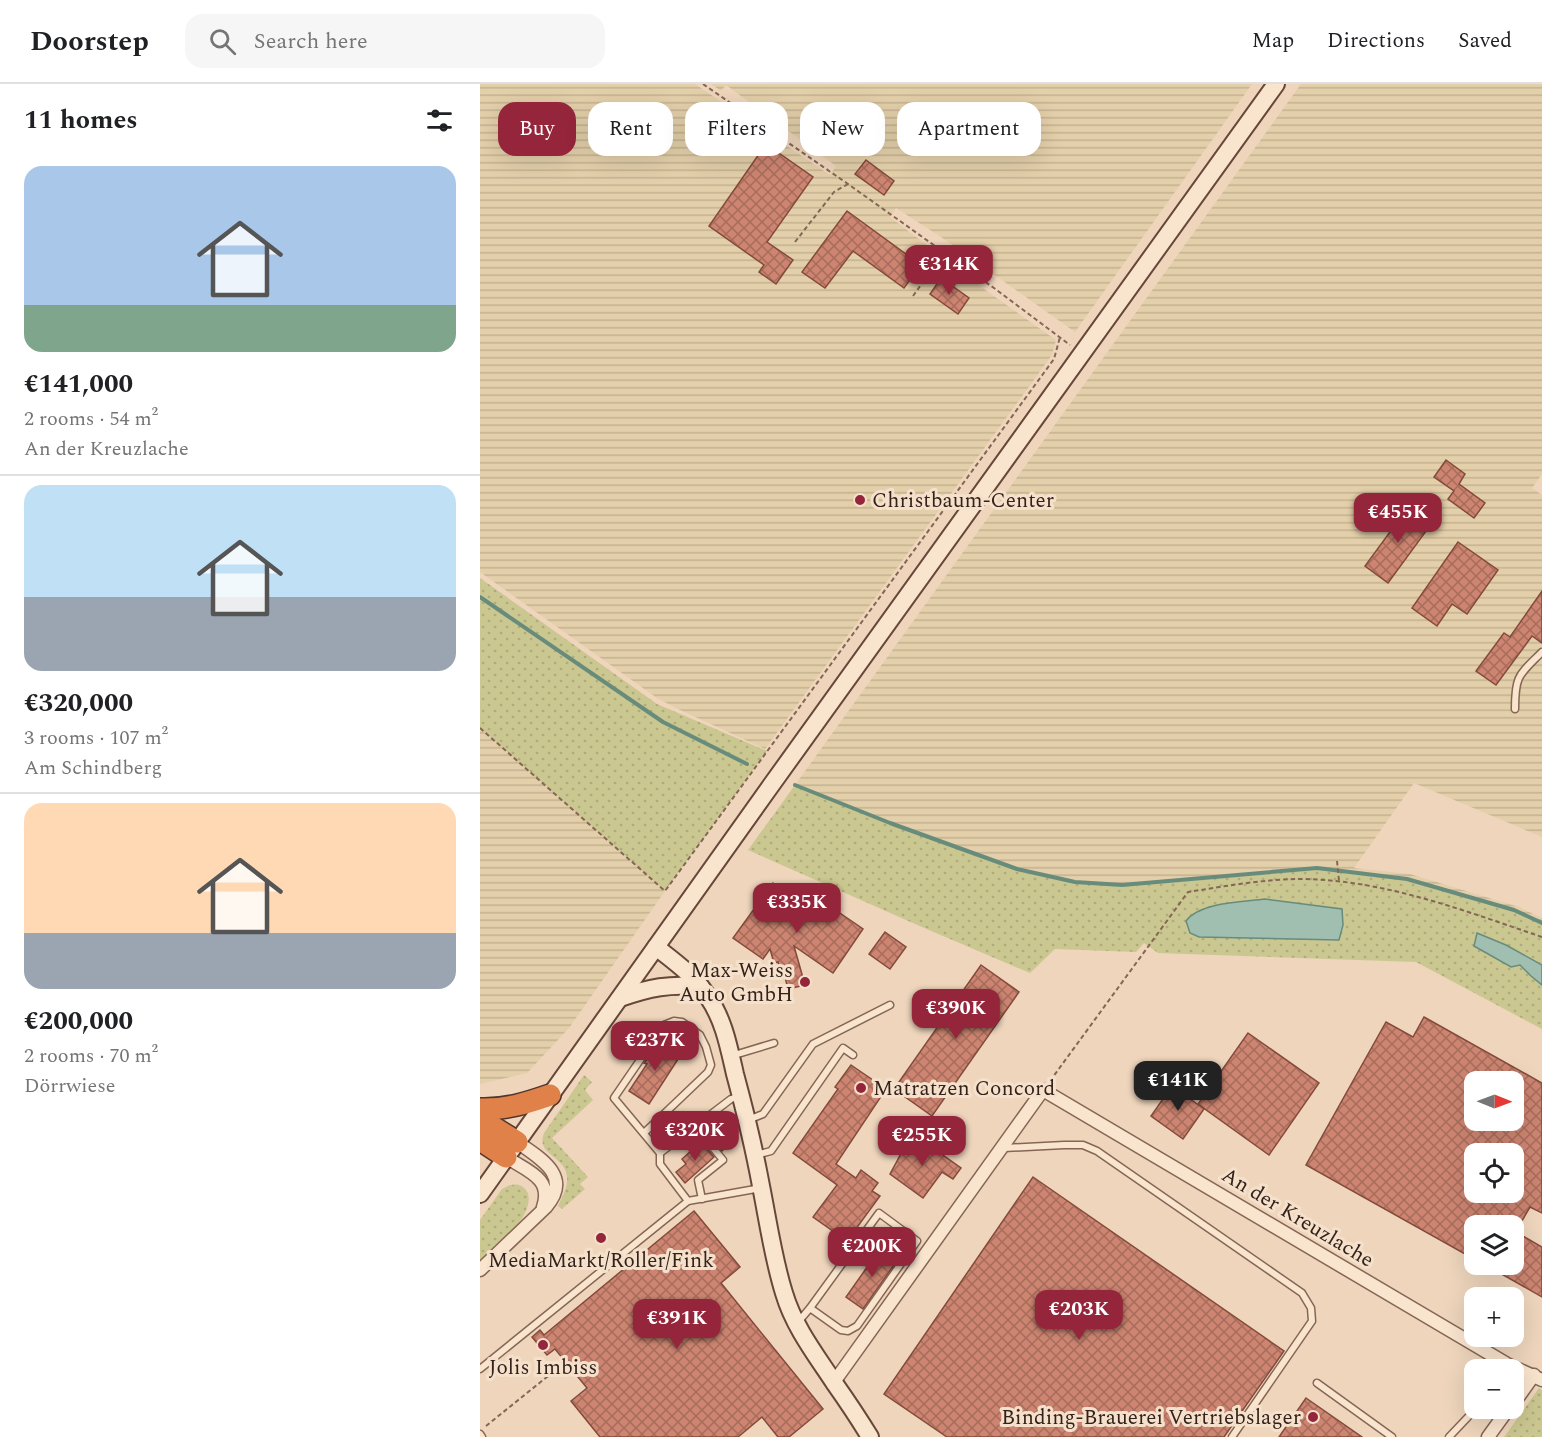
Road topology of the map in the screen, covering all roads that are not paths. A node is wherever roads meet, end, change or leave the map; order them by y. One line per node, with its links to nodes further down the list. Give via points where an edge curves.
1 (1276, 84): 4 (main road)
2 (1542, 652): 3 (lane, via 1516,681)
3 (1515, 709)
4 (656, 947): 5 (main road); 6 (main road)
5 (701, 987): 6 (main road, via 662,986); 10 (main road, via 718,1015)
6 (620, 998): 11 (main road)
7 (890, 1005): 15 (lane, via 813,1044 763,1114)
8 (774, 1043): 10 (lane)
9 (853, 1055): 22 (lane, via 843,1048 771,1151)
10 (730, 1056): 12 (main road)
11 (550, 1095): 13 (highway, via 513,1107); 20 (main road)
12 (741, 1095): 15 (main road); 16 (lane, via 731,1098)
13 (480, 1109)
14 (480, 1119): 20 (highway)
15 (747, 1120): 22 (main road)
16 (695, 1126): 21 (lane); 25 (lane, via 723,1160 698,1180)
17 (644, 1133): 17 (lane, via 711,1065 700,1035 682,1022 664,1025 614,1098); 21 (lane)
18 (480, 1140): 20 (highway)
19 (1002, 1148): 32 (street, An der Kreuzlache, via 1043,1090 1507,1364); 33 (street); 39 (lane, via 1064,1144 1097,1151 1302,1293 1311,1308 1312,1321)
20 (512, 1150): 24 (main road); 27 (street, via 544,1184 546,1196); 27 (street, via 543,1160 555,1176 552,1200)
21 (660, 1153): 26 (lane, via 660,1164)
22 (755, 1155): 23 (main road)
23 (761, 1188): 25 (lane); 30 (main road, via 774,1258)
24 (480, 1194)
25 (702, 1199): 26 (lane)
26 (688, 1201): 31 (lane)
27 (540, 1213): 28 (street)
28 (480, 1270)
29 (810, 1308): 29 (lane, via 879,1213 917,1240 857,1326 841,1330); 30 (lane)
30 (796, 1323): 33 (main road)
31 (480, 1369)
32 (1538, 1377): 35 (street)
33 (834, 1382): 38 (main road)
34 (1317, 1383): 40 (lane)
35 (1524, 1392)
36 (1466, 1419): 41 (lane)
37 (1501, 1419): 42 (street)
38 (870, 1437)
39 (1232, 1437)
40 (1392, 1437)
41 (1449, 1437)
42 (1488, 1437)

